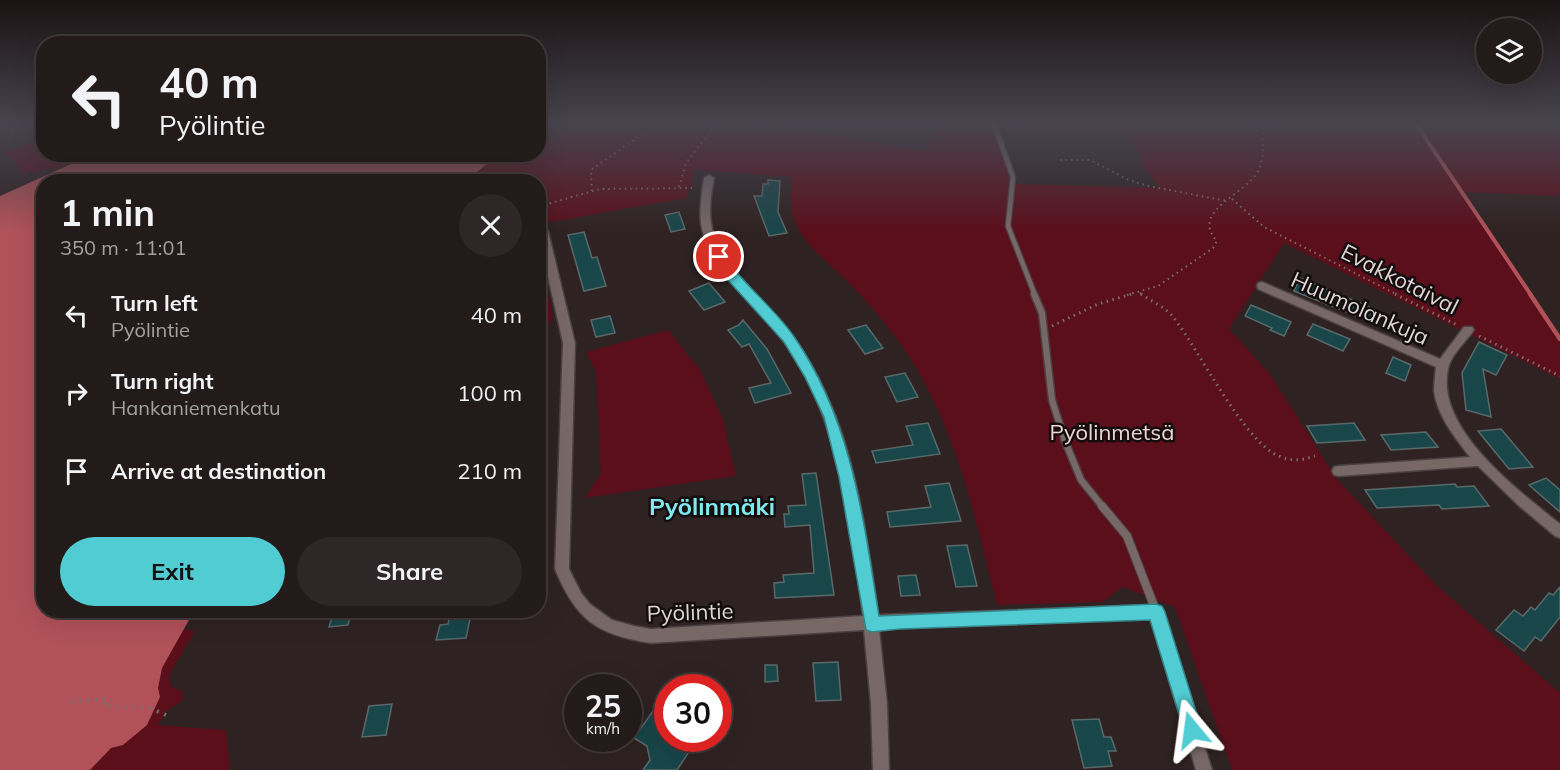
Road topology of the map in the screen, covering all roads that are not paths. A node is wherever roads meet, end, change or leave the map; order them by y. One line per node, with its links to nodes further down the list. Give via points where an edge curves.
1 (1007, 160): 10 (lane, via 1014,184 1008,226 1042,313 1052,400 1065,441 1081,480 1127,536)
2 (709, 178): 11 (street, via 705,215 711,241 730,275 789,339 831,417 858,532)
3 (546, 241): 11 (street, Pyölintie, via 569,344 562,569 576,601 612,628 651,636)
4 (1262, 286): 6 (street, Huumolankuja)
5 (1468, 330): 6 (street)
6 (1442, 365): 7 (street, via 1440,388 1445,408 1464,441)
7 (1482, 461): 8 (street); 9 (street)
8 (1339, 471)
9 (1560, 532)
10 (1156, 612): 11 (street, Pyölintie); 13 (street)
11 (872, 624): 12 (street)
12 (881, 770)
13 (1204, 770)

